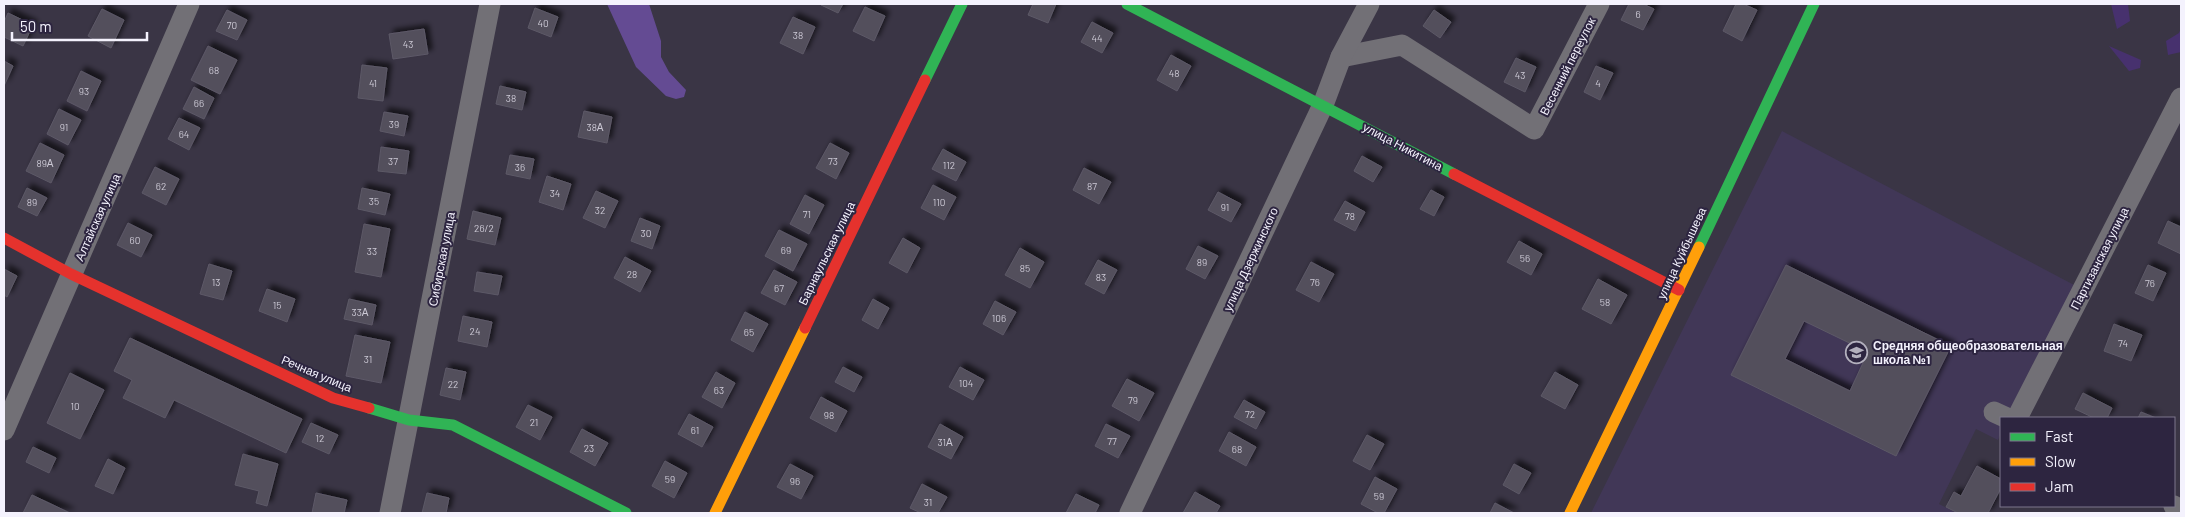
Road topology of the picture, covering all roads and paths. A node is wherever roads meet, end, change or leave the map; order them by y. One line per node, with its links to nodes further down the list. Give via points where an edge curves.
1 (189, 4): 12 (street, Алтайская улица)
2 (490, 4): 15 (street, Сибирская улица)
3 (962, 4): 19 (street, Барнаульская улица)
4 (1127, 4): 10 (street, улица Никитина)
5 (1368, 4): 8 (street, улица Дзержинского)
6 (1598, 4): 8 (street, Весенний переулок, via 1534,129 1402,45)
7 (1814, 4): 13 (street, улица Куйбышева)
8 (1341, 58): 10 (street, улица Дзержинского)
9 (2181, 98): 14 (street, Партизанская улица)
10 (1323, 105): 13 (street, улица Никитина); 20 (street, улица Дзержинского)
11 (4, 238): 12 (street, Речная улица)
12 (72, 274): 15 (street, Речная улица, via 333,398); 16 (street, Алтайская улица)
13 (1679, 290): 21 (street, улица Куйбышева)
14 (2018, 417)
15 (410, 420): 17 (street, Сибирская улица); 18 (street, Речная улица, via 453,425)
16 (4, 430)
17 (390, 513)
18 (626, 513)
19 (715, 513)
20 (1130, 513)
21 (1570, 513)

